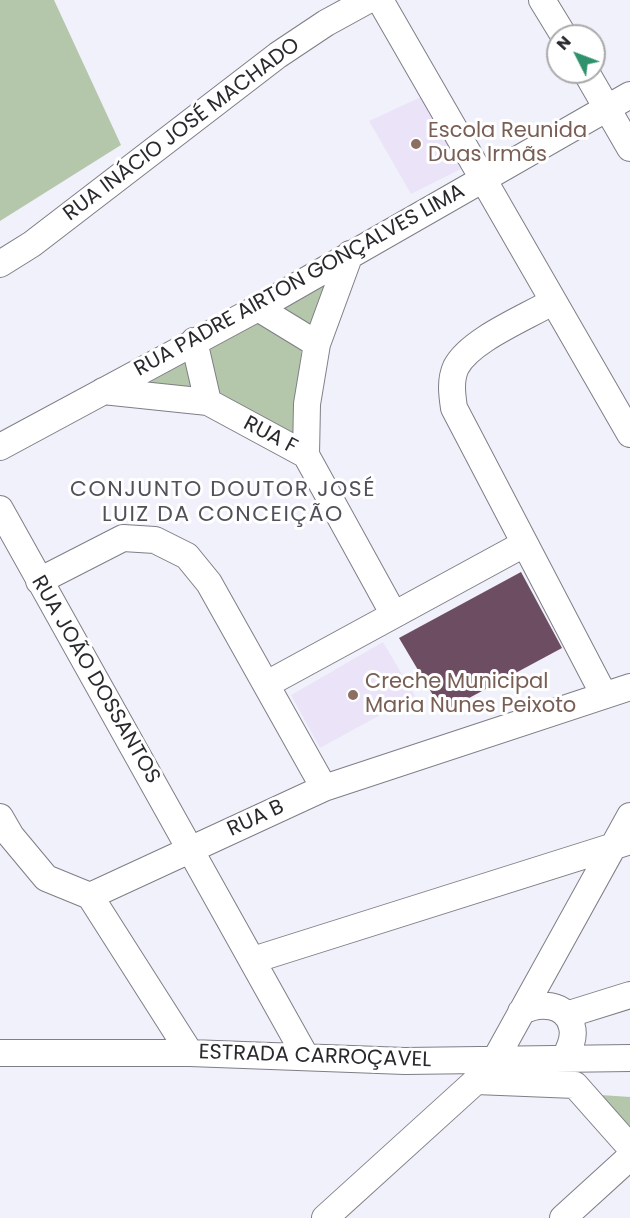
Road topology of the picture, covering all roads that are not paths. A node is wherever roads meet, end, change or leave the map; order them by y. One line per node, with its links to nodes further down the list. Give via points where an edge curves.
1 (368, 0): 11 (street, RUA INÁCIO JOSÉ MACHADO, via 278,55 32,244)
2 (380, 0): 9 (street)
3 (542, 0): 4 (street)
4 (557, 24)
5 (593, 84): 7 (street)
6 (630, 95): 7 (street, RUA PADRE AIRTON GONÇALVES LIMA)
7 (607, 107): 8 (street); 9 (street, RUA PADRE AIRTON GONÇALVES LIMA)
8 (630, 148)
9 (481, 178): 10 (street, RUA PADRE AIRTON GONÇALVES LIMA); 12 (street)
10 (350, 254): 13 (street, RUA PADRE AIRTON GONÇALVES LIMA); 15 (street, RUA F)
11 (0, 264)
12 (552, 302): 18 (street); 22 (street, via 467,351 455,368 451,388 454,408)
13 (258, 308): 14 (street, RUA PADRE AIRTON GONÇALVES LIMA); 15 (street)
14 (194, 341): 16 (street, RUA PADRE AIRTON GONÇALVES LIMA); 17 (street)
15 (316, 344): 20 (street, RUA F, via 307,404)
16 (103, 391): 17 (street, RUA F); 19 (street, RUA PADRE AIRTON GONÇALVES LIMA)
17 (208, 402): 20 (street, RUA F)
18 (630, 434)
19 (0, 447)
20 (306, 455): 24 (street)
21 (0, 509): 23 (street, RUA JOÃO DOSSANTOS)
22 (524, 544): 24 (street); 28 (street)
23 (39, 581): 26 (street, via 123,538 155,540 187,556 209,583); 34 (street, RUA JOÃO DOSSANTOS)
24 (393, 613): 26 (street)
25 (630, 679): 28 (street)
26 (267, 684): 30 (street)
27 (630, 687): 28 (street)
28 (604, 695): 29 (street); 30 (street, RUA B)
29 (630, 705)
30 (324, 788): 34 (street, RUA B)
31 (630, 816): 33 (street)
32 (0, 817): 35 (street, via 46,878)
33 (621, 844): 36 (street); 38 (street)
34 (191, 849): 35 (street, RUA B); 36 (street, RUA JOÃO DOSSANTOS)
35 (90, 896): 41 (street)
36 (253, 960): 42 (street, RUA JOÃO DOSSANTOS)
37 (630, 995): 39 (street)
38 (521, 1012): 39 (street, via 544,1005 555,1006); 45 (street)
39 (566, 1015): 44 (street, via 572,1035)
40 (0, 1053): 41 (street, ESTRADA CARROÇAVEL)
41 (190, 1053): 42 (street, ESTRADA CARROÇAVEL)
42 (306, 1058): 45 (street, ESTRADA CARROÇAVEL)
43 (630, 1058): 44 (street, ESTRADA CARROÇAVEL)
44 (564, 1059): 45 (street, ESTRADA CARROÇAVEL)
45 (495, 1060)
46 (630, 1147): 48 (street, via 575,1085 477,1081)
47 (630, 1157): 49 (street)
48 (325, 1218)
49 (563, 1218)

